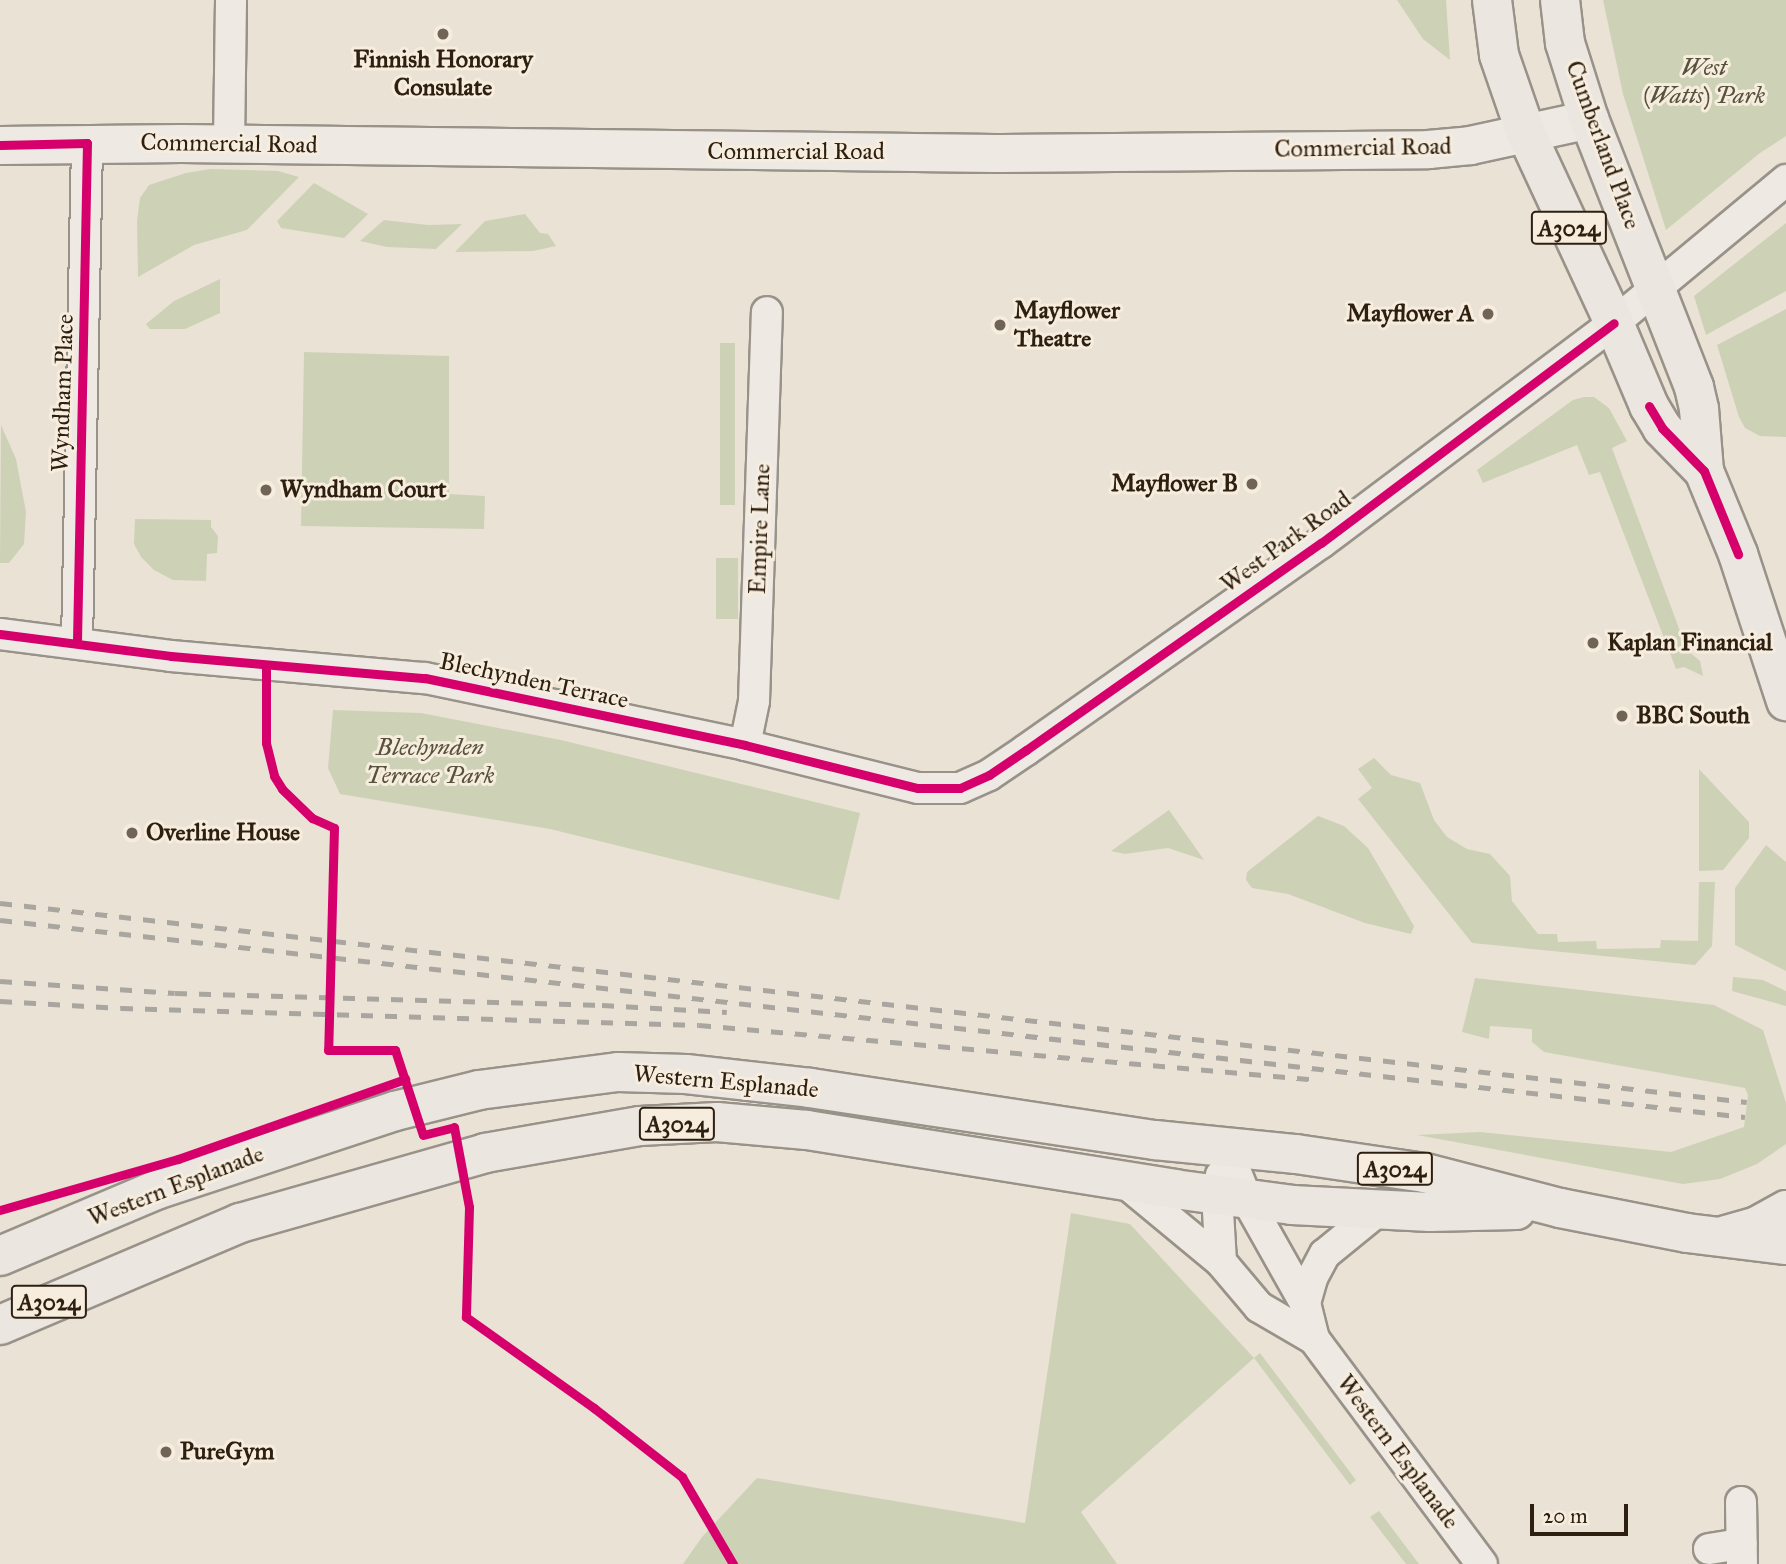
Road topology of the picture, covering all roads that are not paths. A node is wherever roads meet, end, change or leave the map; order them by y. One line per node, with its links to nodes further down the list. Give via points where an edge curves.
1 (231, 0): 7 (street)
2 (1492, 0): 5 (main road, A3024, via 1499,55)
3 (1560, 0): 4 (main road, Cumberland Place / A3024, via 1565,43)
4 (1589, 119): 5 (street, Commercial Road); 10 (main road, Cumberland Place / A3024)
5 (1526, 133): 7 (street, Commercial Road, via 1428,149 1098,153 657,152); 12 (main road, A3024)
6 (87, 143): 7 (street, Commercial Road); 8 (street, Commercial Road); 15 (street, Wyndham Place)
7 (229, 144)
8 (0, 145)
9 (1786, 180): 10 (street)
10 (1656, 288): 12 (street); 13 (main road, A3024, via 1694,387)
11 (767, 312): 17 (street, Empire Lane, via 754,701)
12 (1614, 323): 13 (main road, A3024, via 1662,428); 18 (street, West Park Road, via 1321,543)
13 (1704, 471): 16 (main road, A3024, via 1738,554)
14 (0, 634): 15 (street, Blechynden Terrace)
15 (78, 643): 17 (street, Blechynden Terrace, via 196,659 425,678)
16 (1786, 701)
17 (745, 745): 18 (street, Blechynden Terrace, via 918,788 946,790)
18 (974, 782)
19 (1226, 1147): 21 (street, Western Esplanade); 22 (main road, Western Esplanade / A3024, via 1425,1174); 27 (main road, Western Esplanade / A3024, via 810,1088 686,1074 618,1072 480,1090 395,1111 156,1190)
20 (1122, 1180): 21 (main road, Western Esplanade / A3024); 28 (street, Western Esplanade); 30 (main road, Western Esplanade / A3024, via 807,1130 718,1122 640,1126 485,1153 240,1223)
21 (1232, 1197): 23 (main road, Western Esplanade / A3024); 28 (street, Western Esplanade); 29 (street, Western Esplanade)
22 (1560, 1208): 23 (main road, Western Esplanade / A3024); 25 (main road, Western Esplanade / A3024)
23 (1380, 1209): 29 (street, via 1325,1254)
24 (1786, 1210): 25 (main road, Western Esplanade / A3024, via 1757,1226)
25 (1720, 1237): 26 (main road, Western Esplanade / A3024)
26 (1786, 1245)
27 (0, 1256)
28 (1221, 1262): 31 (street, Western Esplanade, via 1259,1307)
29 (1305, 1303): 31 (street, Western Esplanade)
30 (0, 1325)
31 (1314, 1339): 35 (street, Western Esplanade)
32 (1741, 1502): 34 (street)
33 (1709, 1549): 34 (street)
34 (1742, 1554)
35 (1482, 1564)

